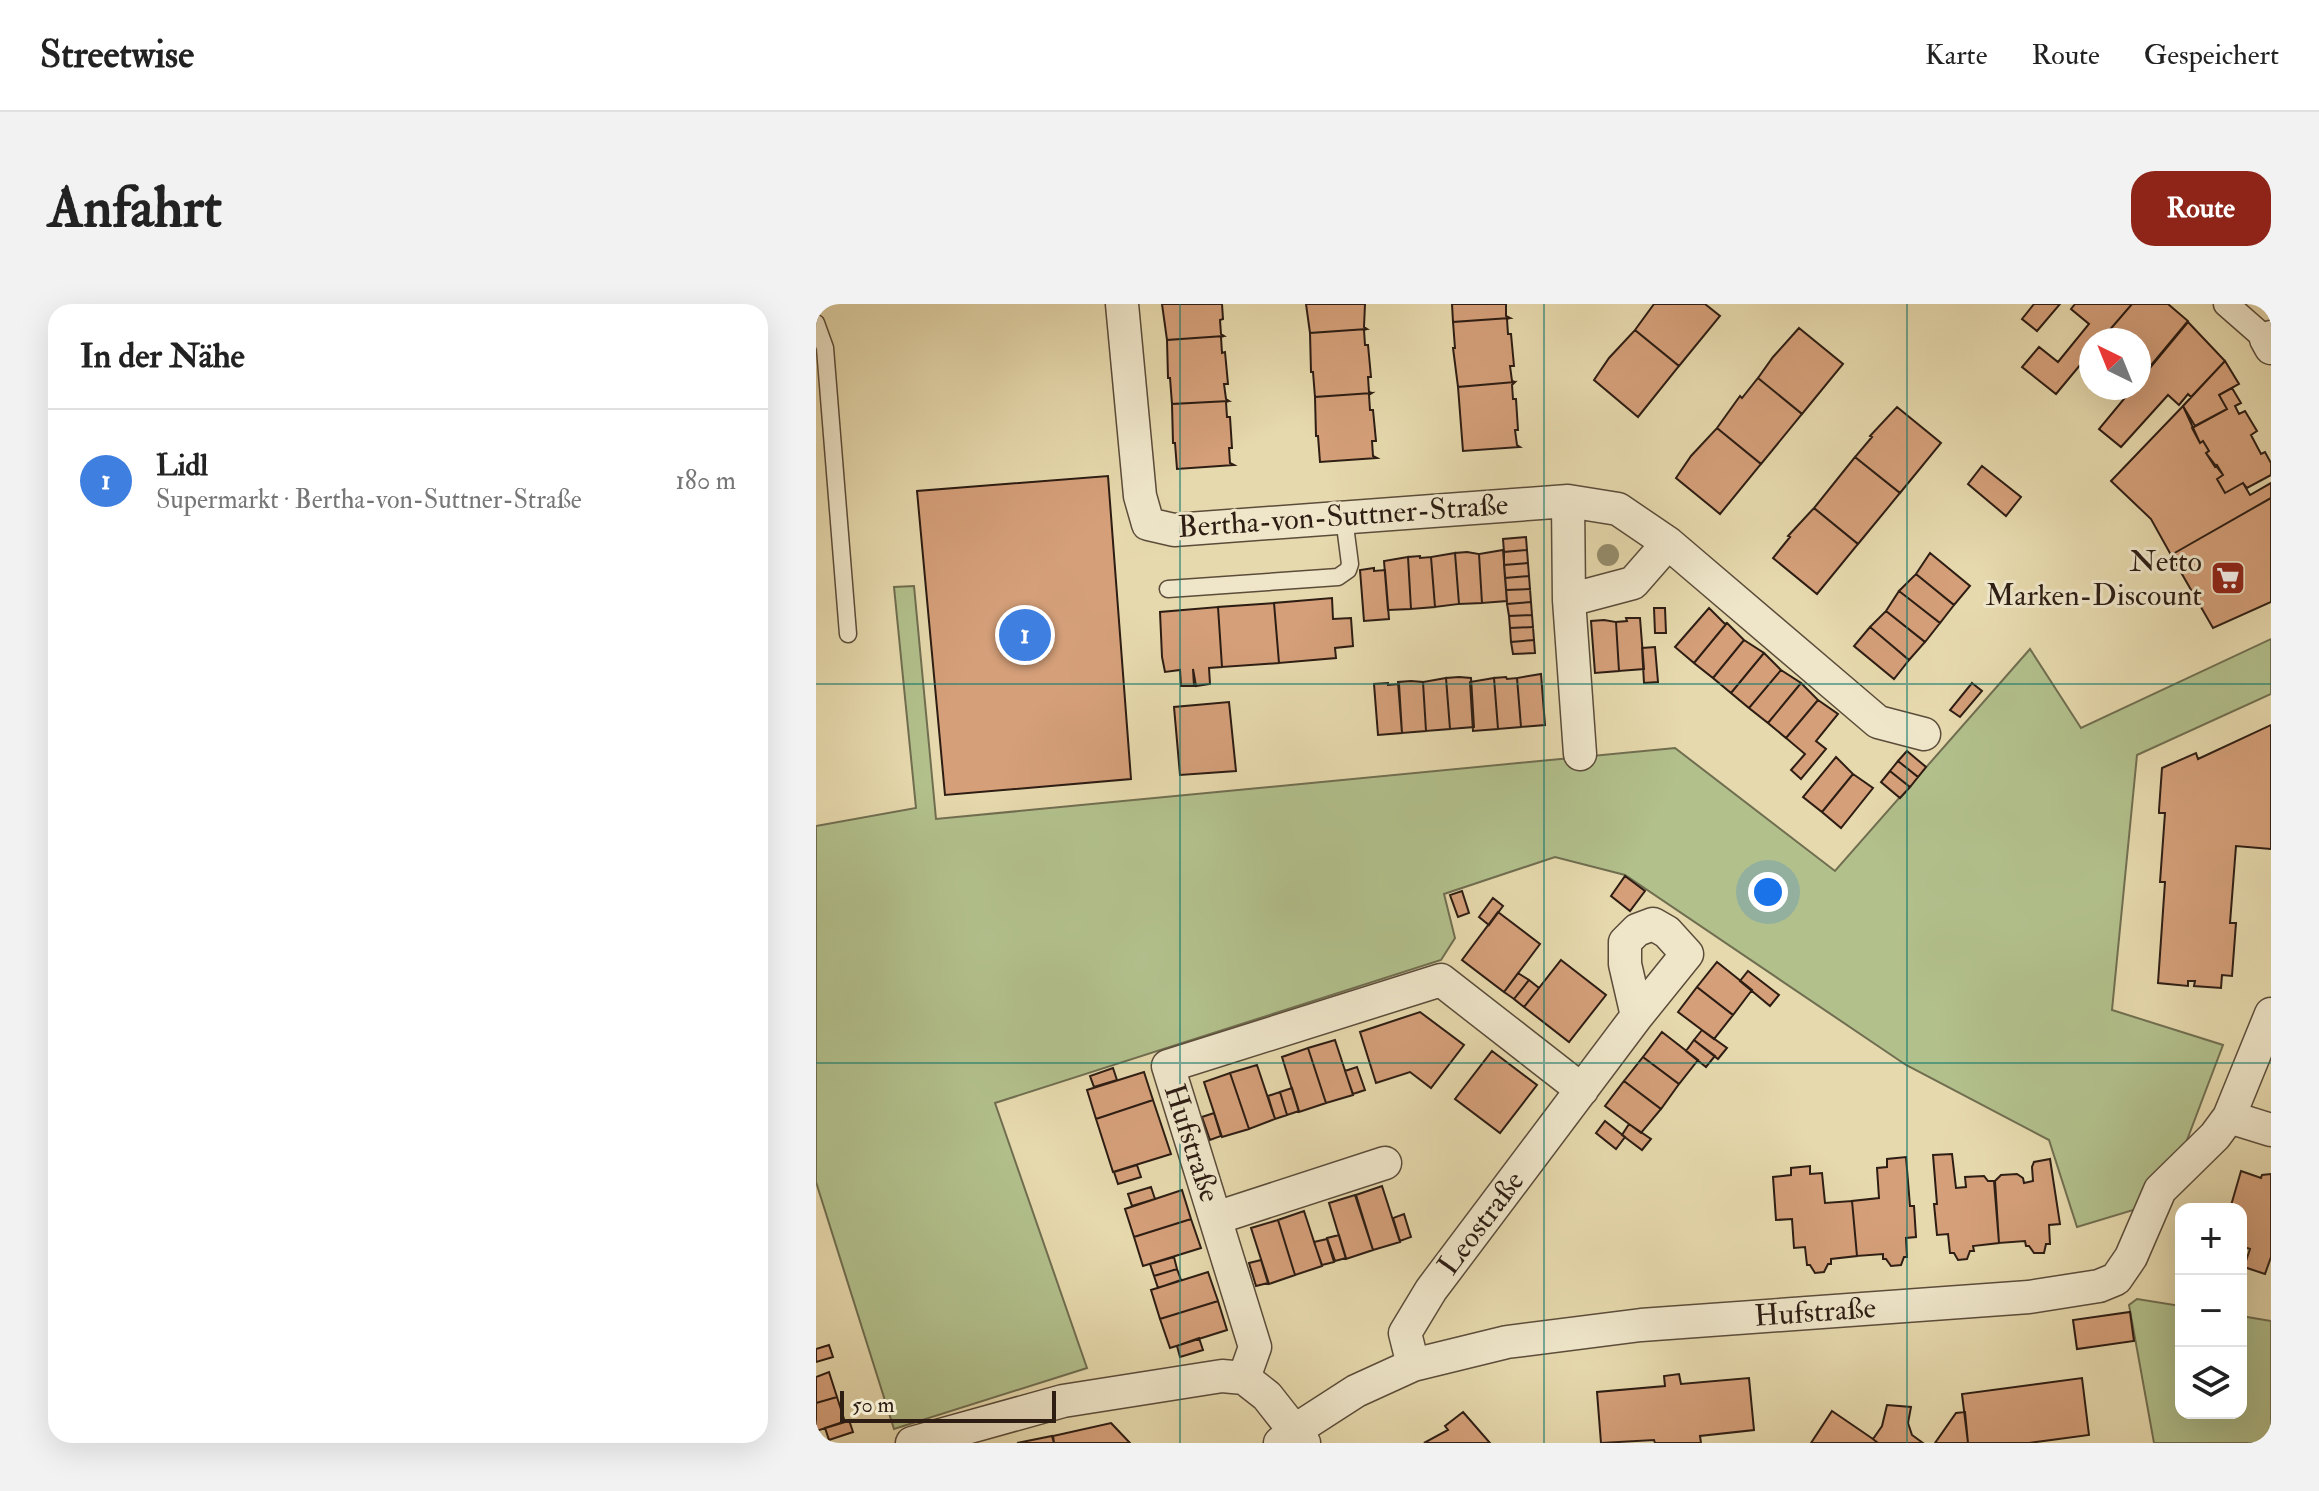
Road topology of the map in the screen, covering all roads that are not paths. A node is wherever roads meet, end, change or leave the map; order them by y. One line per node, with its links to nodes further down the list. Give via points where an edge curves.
1 (1122, 304): 6 (street, Bertha-von-Suttner-Straße, via 1140,496 1148,524 1174,530)
2 (2226, 304): 4 (street)
3 (816, 323): 10 (lane, via 825,348)
4 (2269, 341)
5 (1568, 501): 6 (street, Bertha-von-Suttner-Straße); 7 (street, Bertha-von-Suttner-Straße, via 1618,509); 9 (street)
6 (1344, 518): 8 (lane, via 1350,564 1343,575)
7 (1668, 543): 9 (street, via 1633,583); 11 (street, Bertha-von-Suttner-Straße, via 1878,722)
8 (1168, 589)
9 (1569, 600): 12 (street)
10 (848, 634)
11 (1924, 734)
12 (1580, 754)
13 (2271, 1014): 16 (street, Hufstraße)
14 (1637, 1016): 15 (street, Leostraße)
15 (1582, 1090): 19 (street, Hufstraße, via 1441,980 1168,1066); 20 (street, Leostraße, via 1405,1333)
16 (2229, 1117): 17 (street); 20 (street, Hufstraße, via 2160,1190 2131,1257 2116,1279 2099,1286 2029,1297 1641,1325 1507,1342)
17 (2271, 1130)
18 (1385, 1163): 19 (street, Hufstraße)
19 (1216, 1218): 21 (street, Hufstraße, via 1255,1347)
20 (1413, 1365): 22 (street, Hufstraße, via 1356,1391)
21 (1244, 1378): 22 (street, Hufstraße, via 1267,1396); 23 (street, via 1222,1376 1063,1401)
22 (1293, 1439)
23 (912, 1443)

